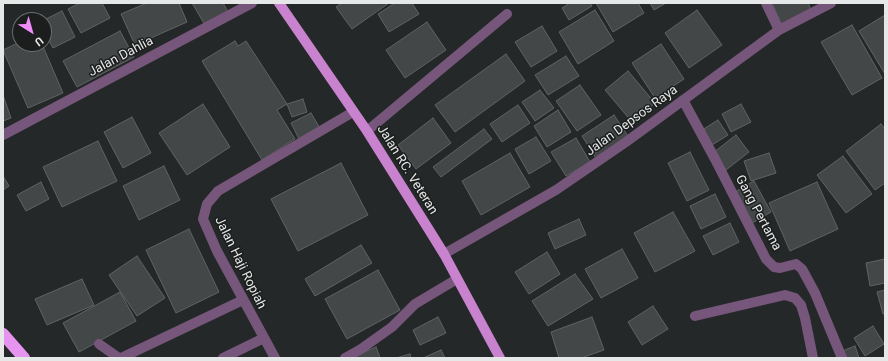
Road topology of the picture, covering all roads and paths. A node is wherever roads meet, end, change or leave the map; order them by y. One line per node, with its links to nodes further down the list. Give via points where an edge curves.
1 (252, 3): 11 (street, Jalan Dahlia)
2 (279, 3): 9 (main road, Jalan RC. Veteran)
3 (766, 3): 7 (street)
4 (831, 3): 5 (street, Jalan Depsos Raya)
5 (815, 7): 7 (street, Jalan Depsos Raya)
6 (507, 14): 10 (street)
7 (779, 30): 8 (street, Jalan Depsos Raya)
8 (683, 100): 12 (street, Jalan Depsos Raya, via 556,190); 26 (street, Gang Pertama, via 766,259 777,268 796,264 802,269 815,293)
9 (354, 112): 10 (main road, Jalan RC. Veteran); 14 (street, Jalan Haji Ropiah, via 218,191 207,204 203,219)
10 (367, 131): 12 (main road, Jalan RC. Veteran)
11 (3, 135)
12 (444, 254): 13 (main road, Jalan RC. Veteran)
13 (457, 278): 23 (street, via 426,297 387,330); 24 (main road, Jalan RC. Veteran)
14 (243, 300): 17 (street, Jalan Haji Ropiah); 20 (street)
15 (695, 316): 25 (street, via 785,295 796,298 805,318)
16 (3, 334): 19 (highway)
17 (264, 338): 21 (street); 22 (street, Jalan Haji Ropiah)
18 (98, 344): 20 (street)
19 (24, 358)
20 (120, 358)
21 (223, 358)
22 (275, 358)
23 (345, 358)
24 (500, 358)
25 (813, 358)
26 (842, 358)

